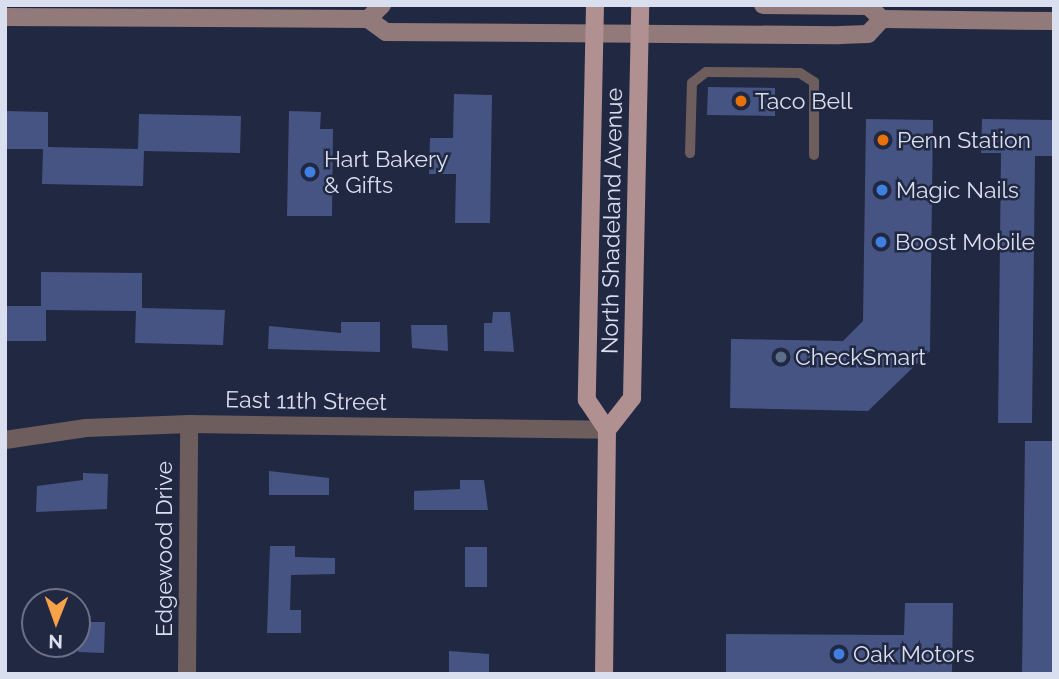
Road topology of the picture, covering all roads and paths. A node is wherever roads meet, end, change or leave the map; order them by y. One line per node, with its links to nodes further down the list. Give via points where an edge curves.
1 (382, 5): 7 (main road)
2 (595, 5): 9 (main road, North Shadeland Avenue)
3 (640, 5): 10 (main road, North Shadeland Avenue)
4 (763, 5): 5 (main road)
5 (876, 12): 8 (main road); 10 (main road, via 868,34)
6 (5, 17): 7 (main road)
7 (368, 19): 9 (main road, via 386,32)
8 (1054, 20)
9 (594, 34): 10 (main road); 14 (main road, North Shadeland Avenue, via 587,400)
10 (640, 34): 14 (main road, North Shadeland Avenue, via 632,398)
11 (690, 153): 12 (lane, via 692,83 706,72 800,73 814,82)
12 (814, 155)
13 (189, 424): 14 (street, East 11th Street); 15 (street, East 11th Street, via 86,428); 16 (street, Edgewood Drive)
14 (607, 430): 17 (main road)
15 (5, 440)
16 (187, 674)
17 (604, 674)

